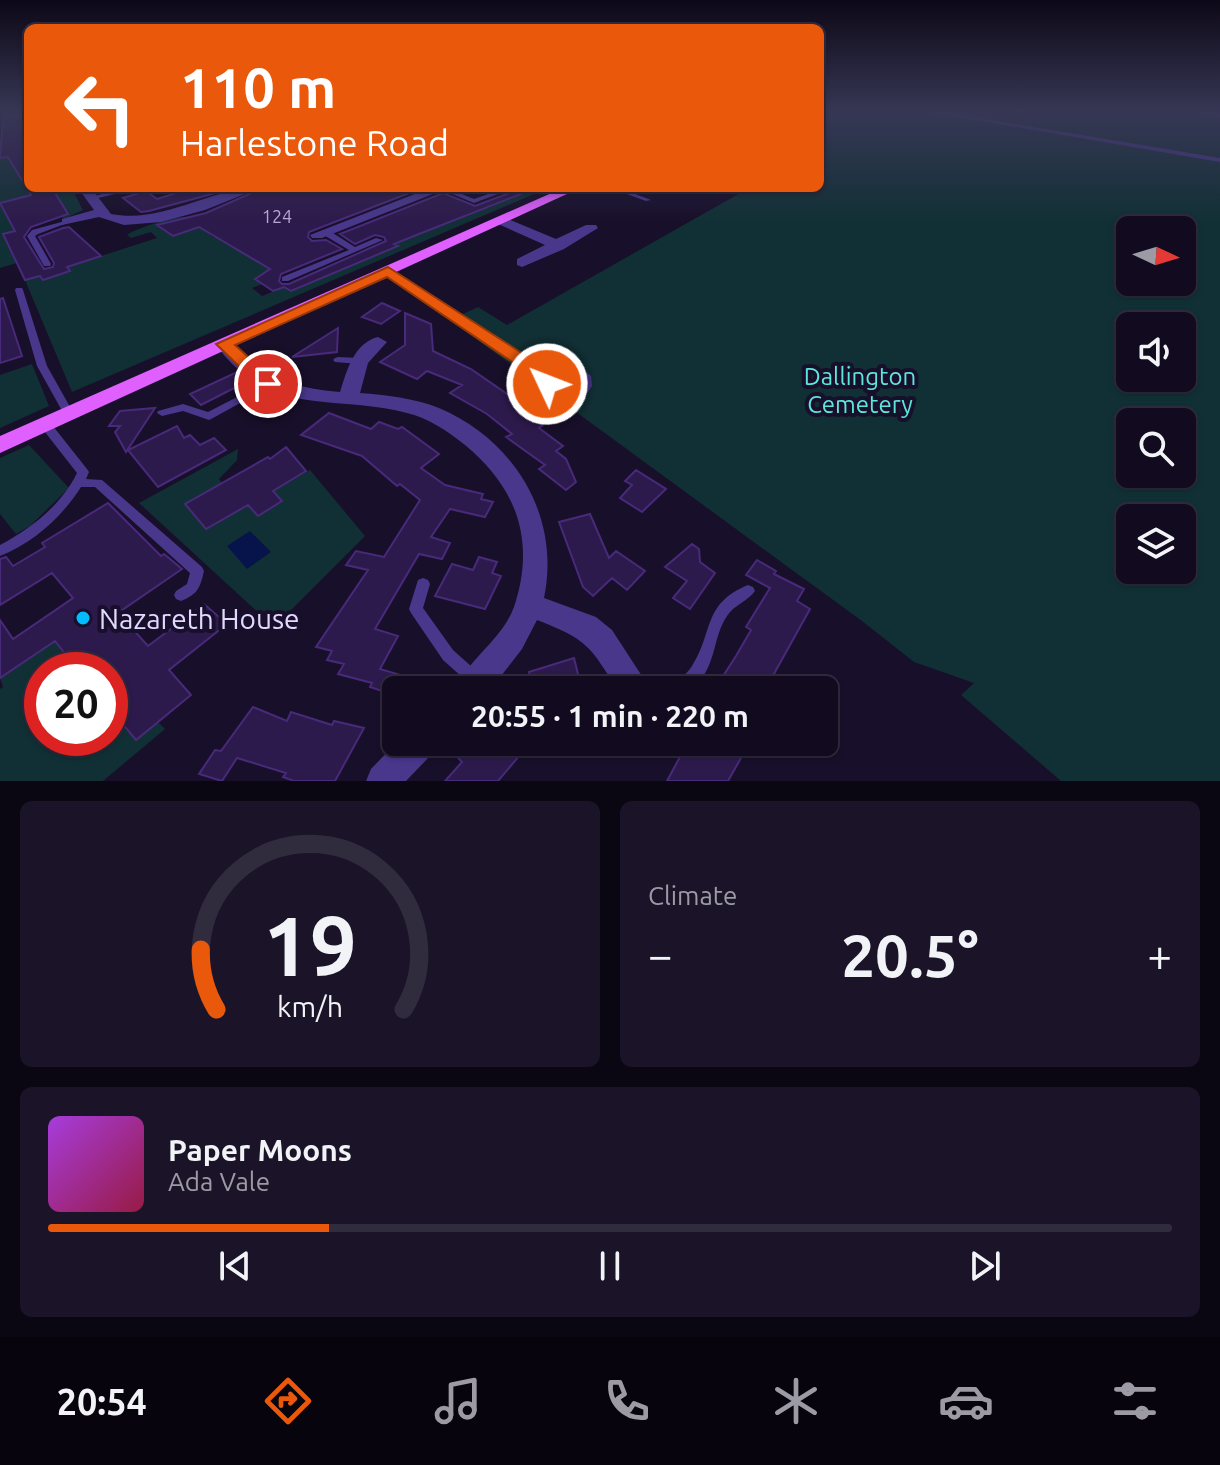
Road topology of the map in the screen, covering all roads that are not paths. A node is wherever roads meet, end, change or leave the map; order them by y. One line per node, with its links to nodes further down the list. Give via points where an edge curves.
1 (1150, 148): 2 (lane)
2 (1220, 160)
3 (241, 192): 11 (street, via 152,219 116,220)
4 (431, 192): 15 (street)
5 (451, 192): 6 (lane, via 474,201)
6 (500, 192)
7 (565, 192): 12 (main road)
8 (625, 192): 10 (lane)
9 (87, 193): 11 (street)
10 (648, 200)
11 (100, 212): 13 (street)
12 (503, 221): 17 (street); 21 (main road)
13 (67, 222): 20 (lane, via 31,236)
14 (591, 228): 17 (street)
15 (321, 234): 18 (lane)
16 (379, 240): 18 (lane)
17 (559, 246): 19 (street)
18 (354, 250): 22 (lane)
19 (522, 262)
20 (47, 264)
21 (388, 271): 25 (main road); 28 (lane)
22 (285, 279)
23 (19, 290): 32 (lane, via 42,366)
24 (378, 342): 27 (street)
25 (224, 344): 29 (street); 32 (main road)
26 (338, 360): 27 (lane)
27 (359, 361): 30 (street)
28 (544, 371)
29 (268, 384): 30 (street, via 289,392); 31 (lane, via 209,416 183,407)
30 (348, 398): 40 (street, via 387,401 434,414 502,467 530,512 536,552)
31 (162, 413)
32 (69, 414): 33 (main road)
33 (45, 424): 34 (main road); 35 (lane, via 83,472)
34 (0, 445)
35 (78, 483): 36 (lane, via 75,493 38,526); 39 (lane, via 98,483 108,490 197,571 193,587)
36 (0, 551)
37 (423, 584): 41 (lane, via 416,609)
38 (748, 591): 44 (lane, via 716,618)
39 (181, 595)
40 (529, 605): 42 (street, via 516,634); 43 (street, via 586,626)
41 (466, 676)
42 (482, 676)
43 (626, 676)
44 (695, 676)
45 (407, 756): 46 (street)
46 (383, 781)

